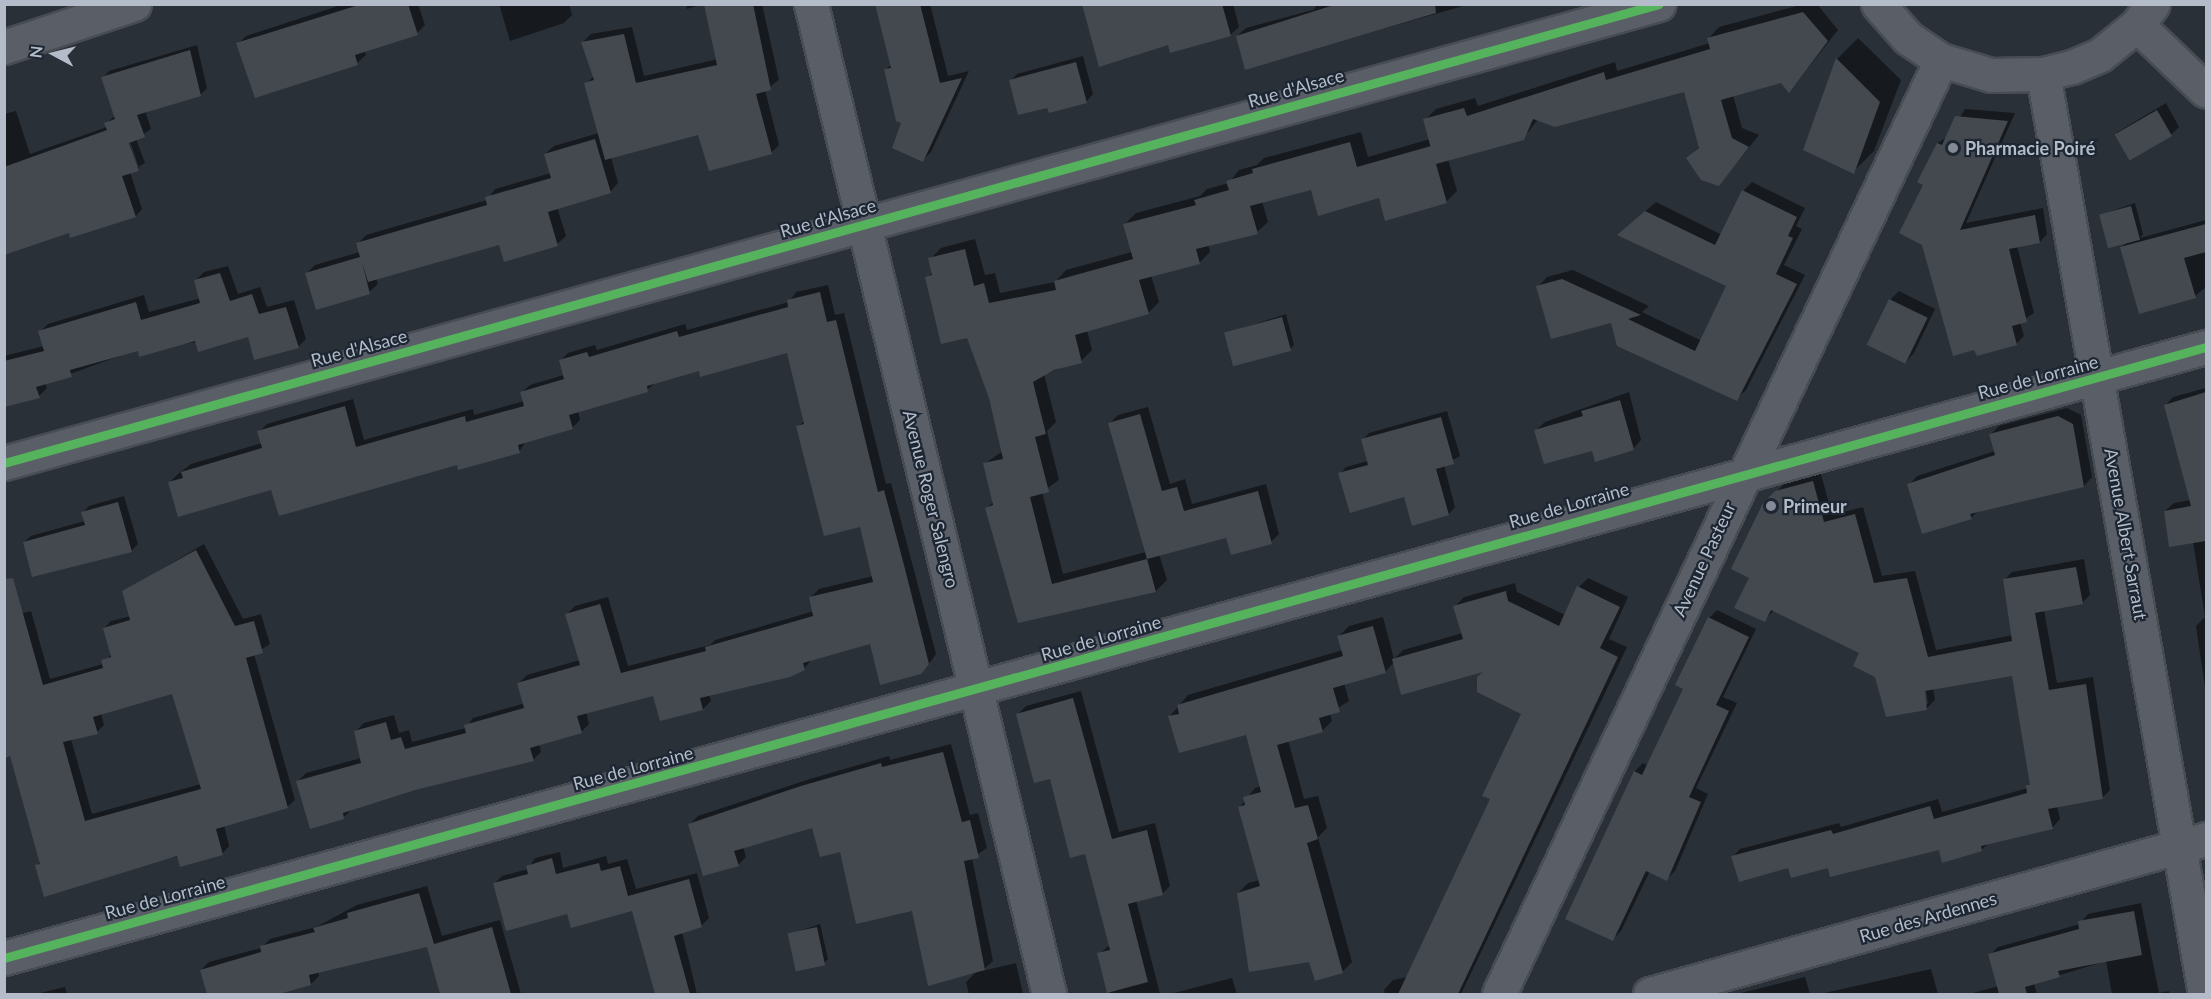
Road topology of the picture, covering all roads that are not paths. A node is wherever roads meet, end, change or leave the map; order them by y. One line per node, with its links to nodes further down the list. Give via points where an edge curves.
1 (134, 4): 6 (street)
2 (811, 4): 10 (street, Avenue Roger Salengro)
3 (1659, 4): 10 (street, Rue d'Alsace)
4 (1878, 4): 7 (street, via 1908,38)
5 (2145, 15): 8 (street, via 2100,55); 9 (street)
6 (4, 47)
7 (1941, 60): 8 (street, via 1991,75); 14 (street, Avenue Pasteur)
8 (2043, 74): 12 (street, Avenue Albert Sarraut)
9 (2206, 92)
10 (864, 225): 13 (street, Rue d'Alsace); 15 (street, Avenue Roger Salengro)
11 (2206, 347): 12 (street, Rue de Lorraine)
12 (2099, 378): 14 (street, Rue de Lorraine); 16 (street, Avenue Albert Sarraut)
13 (4, 463)
14 (1745, 472): 15 (street, Rue de Lorraine); 19 (street, Avenue Pasteur)
15 (978, 690): 17 (street, Rue de Lorraine); 18 (street, Avenue Roger Salengro)
16 (2193, 843): 20 (street, Rue des Ardennes); 21 (street, Avenue Albert Sarraut)
17 (4, 958)
18 (1050, 994)
19 (1498, 994)
20 (1650, 994)
21 (2205, 994)

